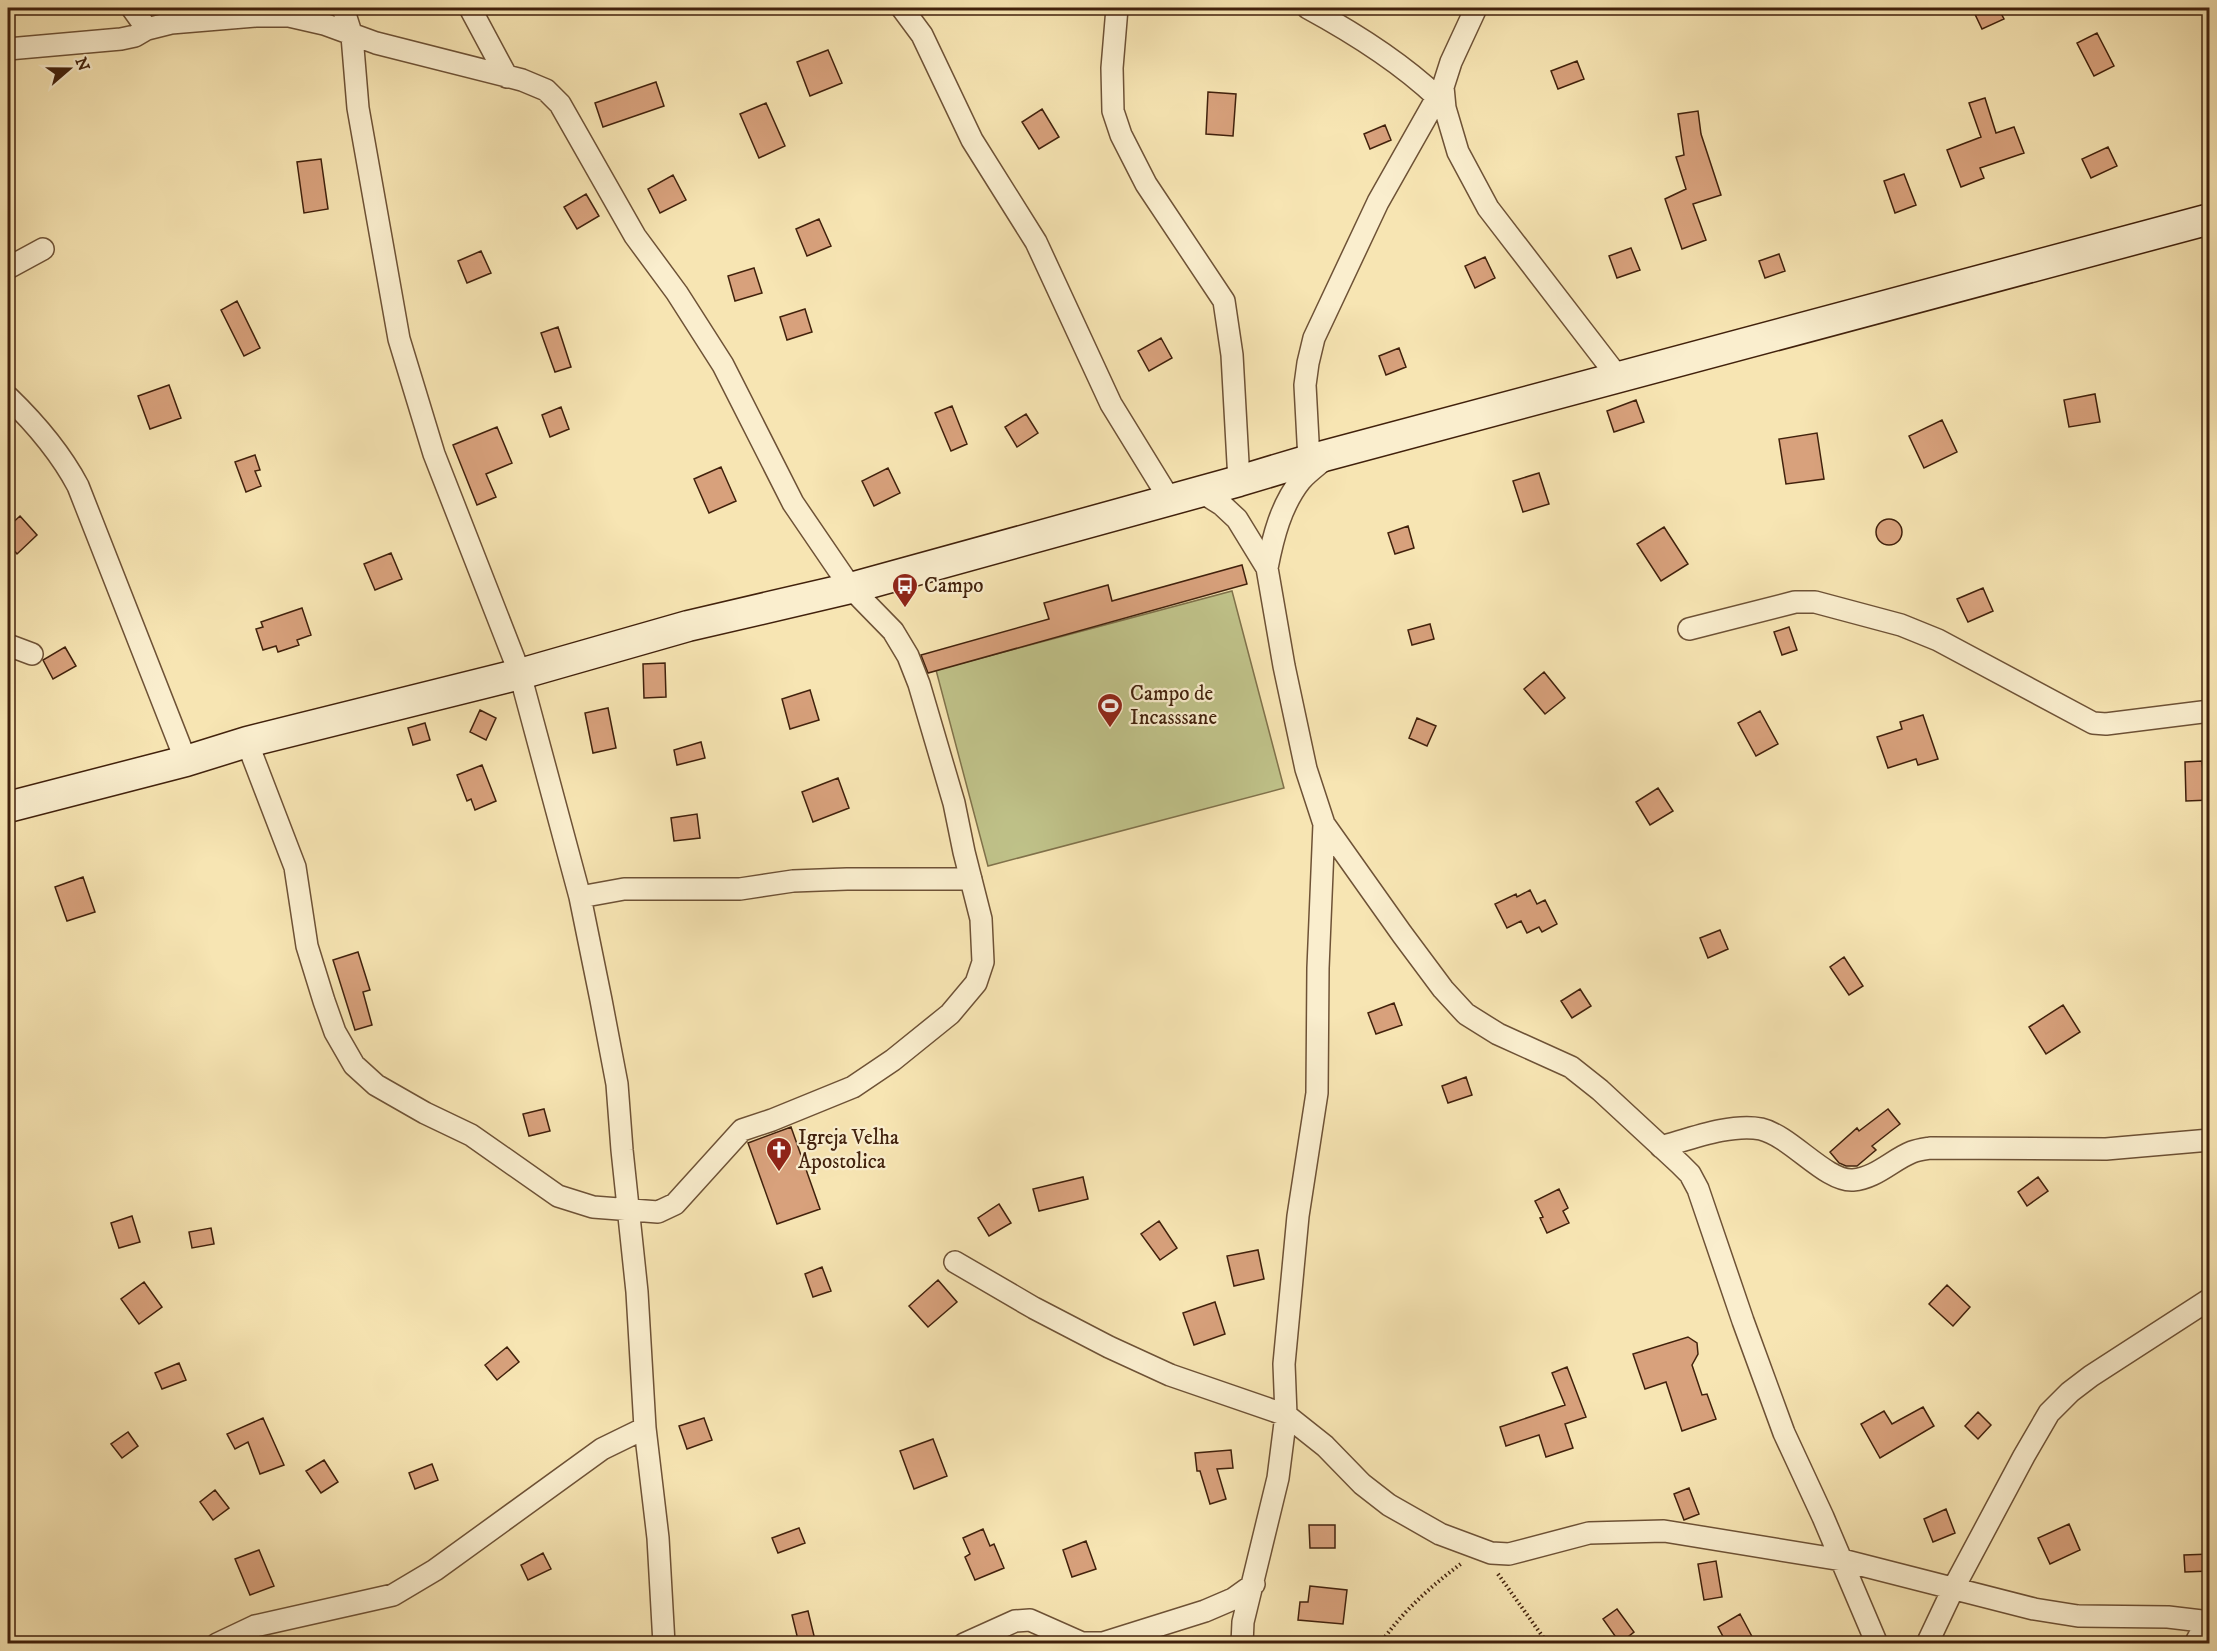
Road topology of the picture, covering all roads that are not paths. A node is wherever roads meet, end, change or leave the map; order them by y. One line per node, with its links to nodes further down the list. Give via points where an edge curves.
1 (132, 8): 8 (street)
2 (343, 8): 9 (street)
3 (470, 8): 11 (street)
4 (902, 8): 21 (street, via 922,35 972,140 1036,242 1111,404)
5 (1117, 8): 19 (street, via 1113,111 1120,135 1146,184 1224,301 1232,355)
6 (1308, 8): 12 (street)
7 (1476, 8): 12 (street)
8 (147, 29): 9 (street, via 171,23 289,16); 10 (street, via 121,39)
9 (352, 36): 11 (street); 27 (street, via 358,108 399,339 434,454)
10 (8, 49)
11 (507, 77): 23 (street, via 546,90 560,104 635,236 723,365 793,502)
12 (1440, 92): 16 (street, via 1458,152 1488,208); 18 (street, via 1378,202 1314,338 1305,385)
13 (2210, 219): 16 (street)
14 (43, 249): 15 (street)
15 (8, 268)
16 (1618, 376): 18 (street)
17 (8, 397): 30 (street, via 64,460 78,486)
18 (1319, 457): 19 (street); 22 (street, via 1284,509)
19 (1239, 481): 20 (street)
20 (1200, 492): 21 (street); 22 (street, via 1238,519)
21 (1170, 500): 23 (street)
22 (1267, 568): 32 (street, via 1306,769)
23 (851, 588): 27 (street, via 688,626); 33 (street, via 893,631 912,665 954,803)
24 (1689, 629): 28 (street, via 1795,602 1815,602 1901,625 1938,640 2093,723)
25 (8, 645): 26 (street)
26 (32, 654)
27 (519, 674): 29 (street); 34 (street)
28 (2210, 711)
29 (247, 742): 30 (street); 37 (street, via 295,867 307,946 324,1001 335,1032 354,1065 376,1085 471,1135 558,1196 593,1207)
30 (186, 761): 31 (street)
31 (8, 807)
32 (1324, 824): 36 (street, via 1443,989 1466,1014 1498,1034 1571,1066); 40 (street, via 1317,1093 1298,1216 1284,1364)
33 (970, 879): 34 (street, via 793,881 740,889 624,889); 37 (street, via 981,919 983,962 976,983 950,1014 853,1086 742,1130 675,1204 658,1212)
34 (580, 897): 37 (street, via 617,1084)
35 (2210, 1140): 36 (street, via 2106,1149 1930,1148 1911,1152 1885,1169 1853,1180 1833,1175 1779,1136 1760,1129 1728,1129)
36 (1661, 1147): 42 (street, via 1690,1174 1698,1189 1784,1433)
37 (628, 1209): 41 (street)
38 (955, 1262): 40 (street, via 1034,1308 1170,1375)
39 (2210, 1299): 44 (street, via 2091,1376 2049,1413)
40 (1287, 1415): 42 (street, via 1389,1505 1440,1534 1491,1553 1509,1554 1588,1533 1664,1531); 43 (street, via 1278,1478)
41 (645, 1428): 46 (street, via 602,1449 435,1570 393,1594 255,1626); 47 (street, via 658,1538)
42 (1842, 1560): 44 (street); 50 (street)
43 (1254, 1584): 48 (street, via 1206,1611 1103,1643 1082,1643 1030,1620 1015,1621); 49 (street)
44 (1953, 1589): 45 (street, via 2078,1616); 51 (street)
45 (2208, 1621): 52 (street)
46 (217, 1644)
47 (664, 1644)
48 (964, 1644)
49 (1242, 1644)
50 (1877, 1644)
51 (1927, 1644)
52 (2195, 1644)

